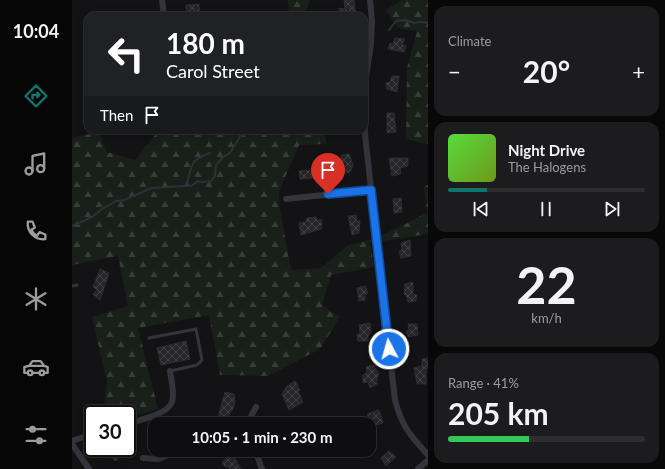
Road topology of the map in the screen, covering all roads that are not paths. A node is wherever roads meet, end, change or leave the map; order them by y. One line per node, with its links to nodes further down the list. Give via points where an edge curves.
1 (162, 0): 3 (street)
2 (370, 0): 4 (street, via 372,22)
3 (164, 12)
4 (368, 64)
5 (365, 134): 6 (street)
6 (371, 190): 7 (street); 17 (street, via 395,400 406,429)
7 (286, 198)
8 (77, 285): 9 (lane)
9 (72, 286)
10 (149, 338): 11 (lane, via 196,329 202,360 197,365)
11 (170, 371): 14 (street, via 173,392 172,402 168,408)
12 (256, 407): 13 (street)
13 (251, 417)
14 (136, 421)
15 (84, 437): 16 (street)
16 (72, 442): 22 (street)
17 (428, 455)
18 (163, 457): 20 (street)
19 (258, 457): 23 (street)
20 (143, 458)
21 (428, 460): 24 (street)
22 (89, 469)
23 (262, 469)
24 (418, 469)

